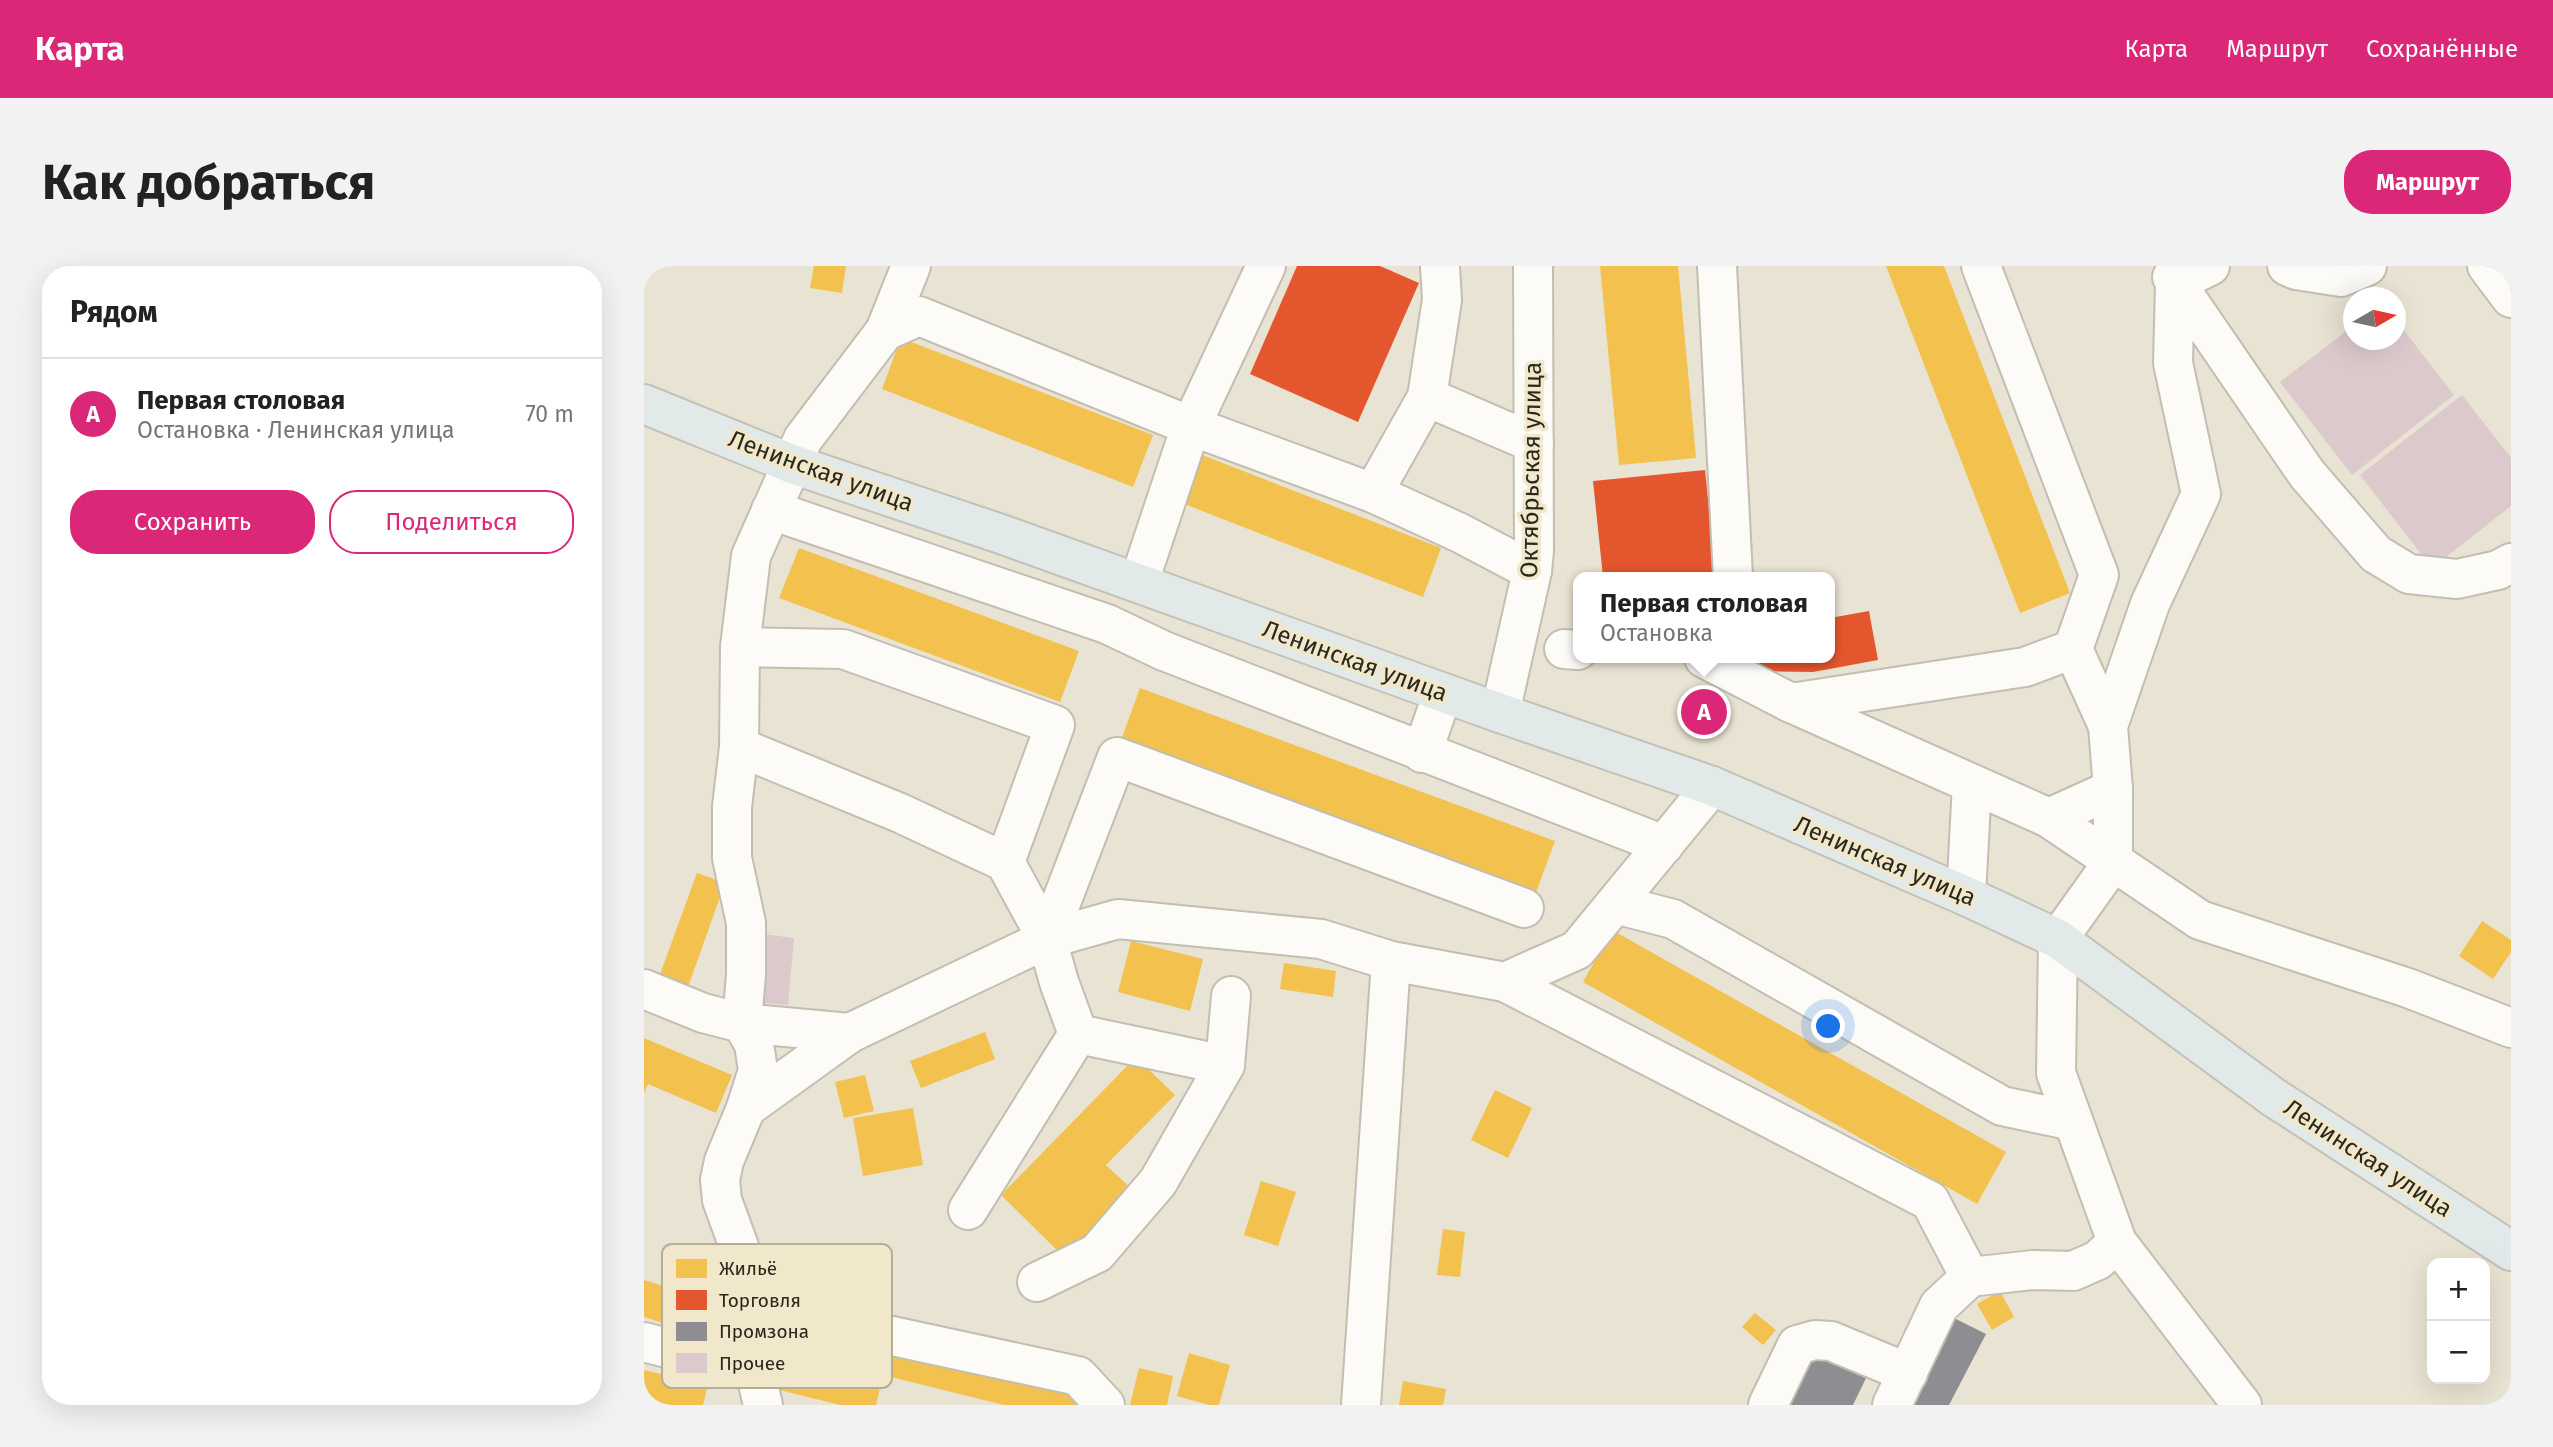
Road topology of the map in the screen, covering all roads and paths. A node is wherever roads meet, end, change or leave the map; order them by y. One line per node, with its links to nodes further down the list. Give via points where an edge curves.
1 (911, 266): 13 (street)
2 (1266, 266): 16 (street)
3 (1440, 266): 14 (street, via 1442,300)
4 (1533, 266): 17 (street, Октябрьская улица)
5 (1717, 266): 24 (street)
6 (1981, 266): 26 (street, via 2099,575)
7 (2210, 266): 11 (street)
8 (2287, 266): 9 (street, via 2341,277)
9 (2367, 266)
10 (2487, 266): 12 (street)
11 (2169, 274): 21 (street, via 2308,474 2376,554 2409,574 2457,579); 31 (street, via 2173,363 2201,494 2150,604)
12 (2511, 299)
13 (885, 331): 16 (street, via 919,316); 18 (street, via 803,439)
14 (1427, 397): 17 (street); 19 (street)
15 (644, 404): 18 (main road, Ленинская улица)
16 (1191, 426): 19 (street); 22 (street)
17 (1534, 443): 23 (street, Октябрьская улица)
18 (792, 464): 20 (street); 28 (main road, Ленинская улица)
19 (1373, 493): 23 (street)
20 (771, 510): 25 (street, via 751,556); 33 (street, via 1107,624 1164,652)
21 (2511, 563)
22 (1145, 564)
23 (1532, 571): 30 (street, Октябрьская улица)
24 (1733, 572)
25 (740, 647): 32 (street); 39 (street, via 844,649 1055,725)
26 (2073, 649): 29 (street, via 2025,667); 31 (street)
27 (1714, 663): 29 (street)
28 (1443, 692): 30 (main road, Ленинская улица); 33 (street)
29 (1791, 703): 34 (street)
30 (1500, 713): 35 (main road, Ленинская улица)
31 (2108, 726): 36 (street)
32 (739, 747): 39 (street); 50 (street, via 732,858 746,923)
33 (1422, 753): 38 (street)
34 (1972, 784): 37 (street); 41 (street)
35 (1712, 786): 38 (street); 41 (main road, Ленинская улица)
36 (2113, 789): 37 (street); 40 (street)
37 (2049, 818): 40 (street)
38 (1664, 845): 42 (street)
39 (1005, 862): 44 (street)
40 (2113, 862): 45 (street); 51 (street, via 2200,920 2408,988)
41 (1966, 896): 45 (main road, Ленинская улица)
42 (1615, 904): 47 (street, via 1577,950); 56 (street, via 1673,919 2002,1106)
43 (1524, 908): 44 (street, via 1116,757)
44 (1047, 939): 46 (street, via 1118,919 1321,939); 52 (street); 53 (street)
45 (2058, 939): 56 (street, via 2056,1073); 60 (main road, Ленинская улица, via 2273,1097)
46 (1391, 961): 47 (street); 68 (street)
47 (1505, 982): 61 (street, via 1930,1201)
48 (644, 989): 50 (street)
49 (1231, 996): 54 (street)
50 (742, 1023): 52 (street); 55 (street, via 754,1044 758,1070)
51 (2511, 1028)
52 (850, 1033): 55 (street)
53 (1078, 1034): 54 (street); 57 (street)
54 (1224, 1065): 62 (street, via 1158,1182 1097,1253)
55 (746, 1108): 59 (street, via 720,1180)
56 (2073, 1121): 58 (street)
57 (968, 1210)
58 (2118, 1242): 61 (street, via 2098,1260 2073,1271); 70 (street)
59 (738, 1244)
60 (2511, 1251)
61 (1970, 1277): 66 (street, via 1939,1306)
62 (1037, 1282)
63 (892, 1336): 67 (street, via 1078,1376)
64 (644, 1342): 65 (street)
65 (662, 1349)
66 (1900, 1389): 69 (street, via 1831,1341 1815,1340 1797,1345)
67 (1105, 1405)
68 (1362, 1405)
69 (1768, 1405)
70 (2242, 1405)

